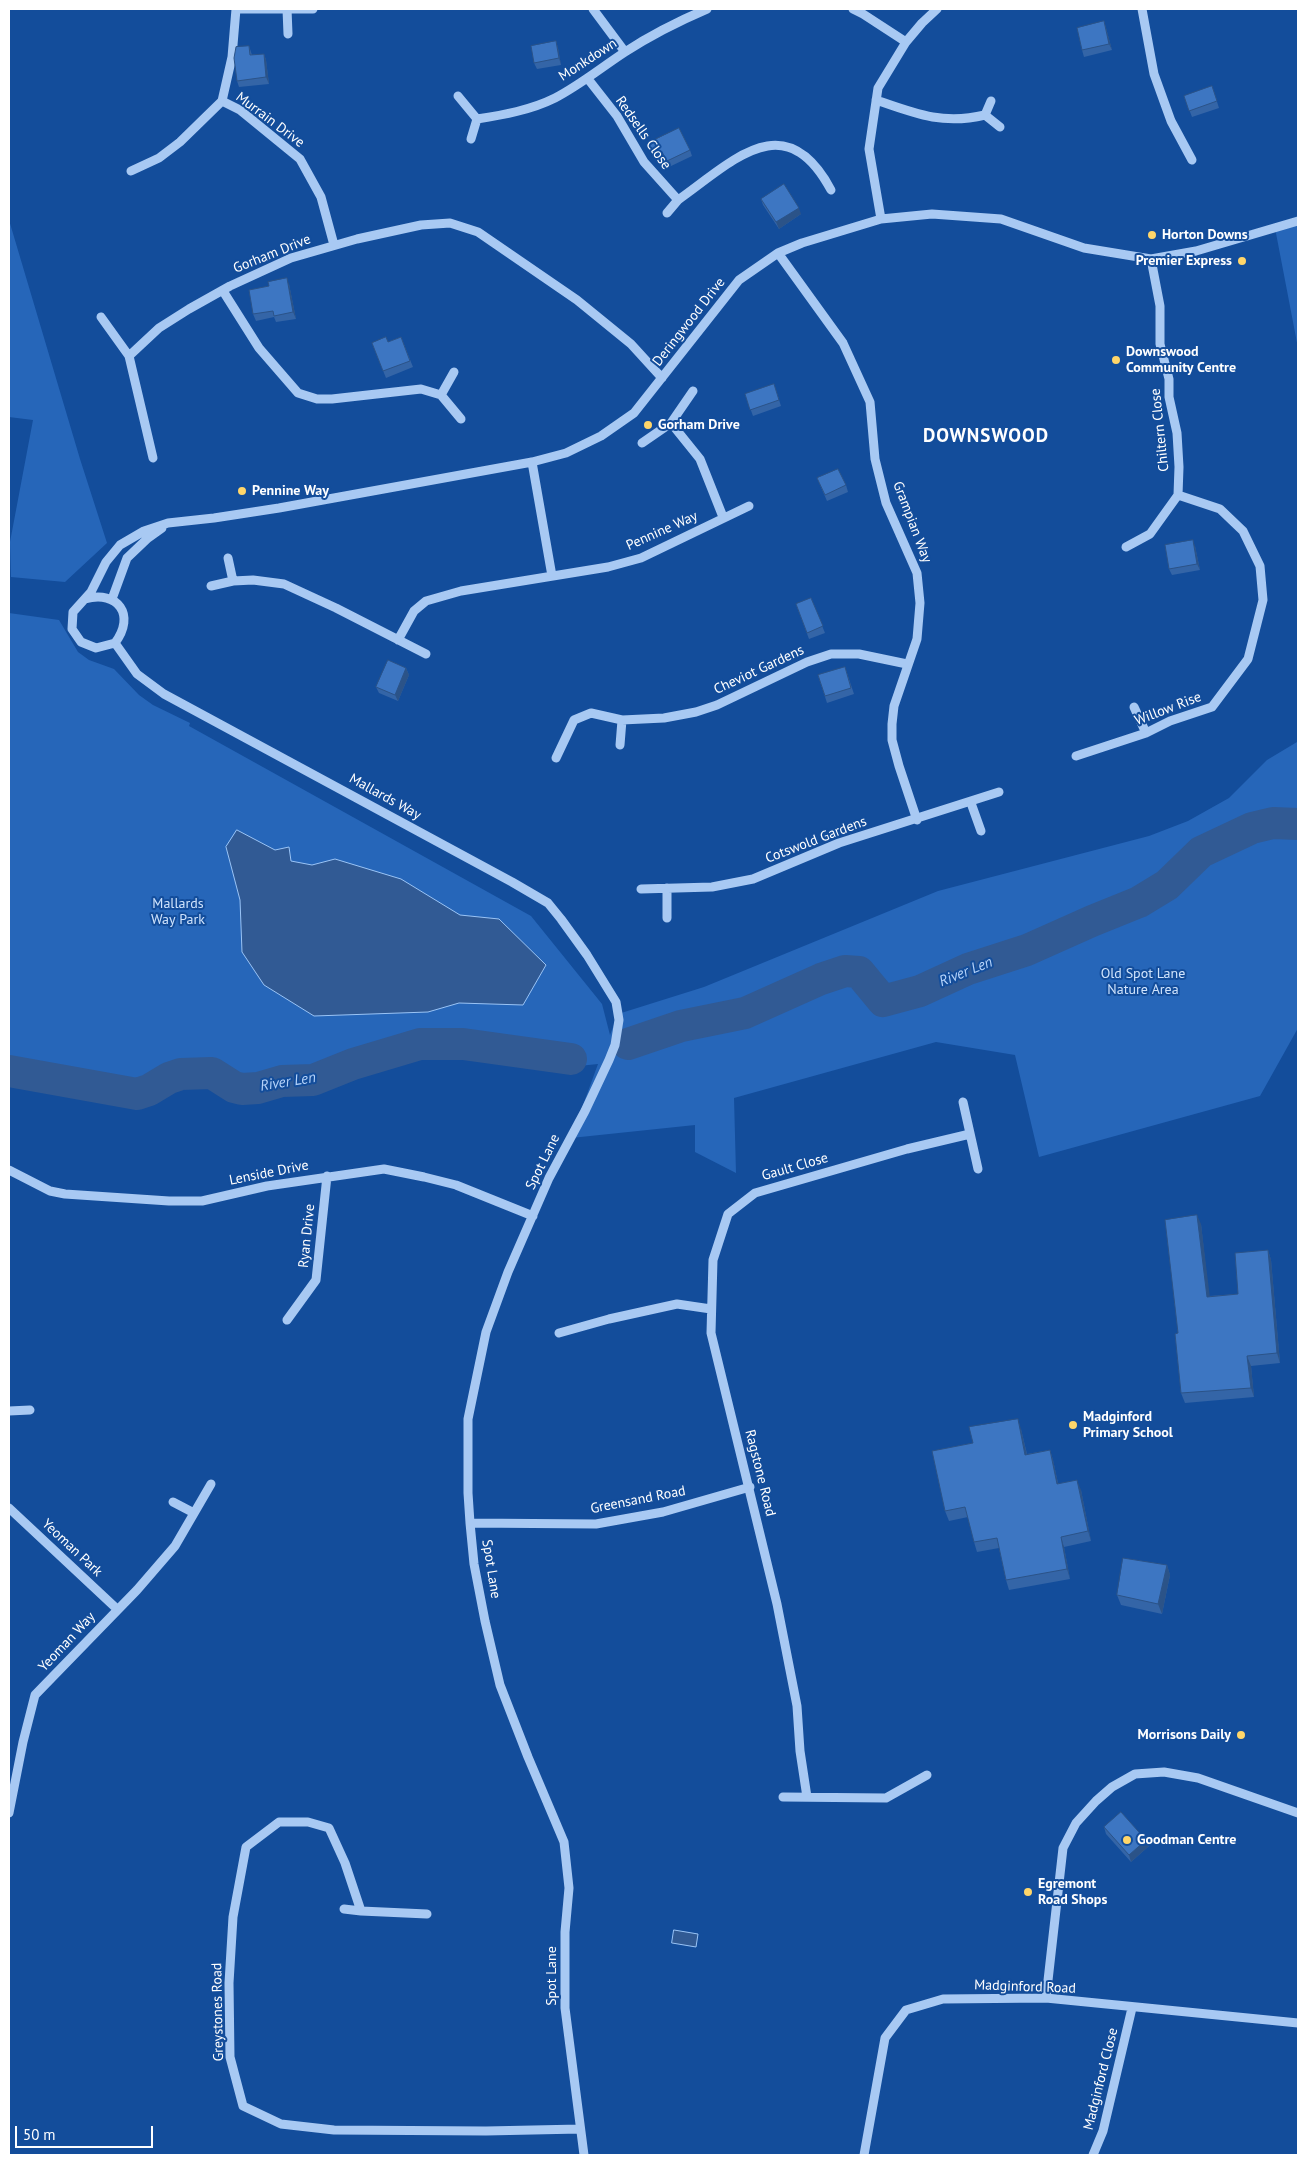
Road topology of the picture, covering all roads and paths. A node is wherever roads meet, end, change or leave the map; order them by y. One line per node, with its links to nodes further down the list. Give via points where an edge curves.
1 (236, 9): 2 (street, Murrain Drive); 15 (street, Murrain Drive, via 232,57)
2 (287, 9): 3 (street, Murrain Drive); 9 (street)
3 (313, 9)
4 (593, 9): 11 (street)
5 (707, 9): 11 (street, Monkdown)
6 (853, 9): 10 (street)
7 (937, 9): 10 (street)
8 (1142, 9): 21 (street, via 1154,74 1171,121)
9 (288, 34)
10 (906, 42): 14 (street, via 878,88)
11 (625, 52): 12 (street, Monkdown)
12 (588, 79): 18 (street, Monkdown, via 553,99 503,115); 24 (street, Redsells Close, via 616,116 644,162)
13 (458, 96): 18 (street)
14 (876, 100): 17 (street, via 932,118 966,119); 26 (street, via 869,149)
15 (222, 101): 22 (street, Murrain Drive, via 180,142 159,158); 28 (street, Murrain Drive, via 240,110 300,159 321,196)
16 (991, 101): 17 (street)
17 (985, 115): 19 (street)
18 (477, 119): 20 (street)
19 (1000, 127)
20 (471, 139)
21 (1192, 160)
22 (131, 171)
23 (831, 190): 24 (street, via 822,173 799,151 769,146 750,150)
24 (678, 200): 25 (street)
25 (667, 213)
26 (880, 219): 29 (street, Deringwood Drive); 30 (street, Deringwood Drive, via 932,214 1001,218 1084,248)
27 (1298, 221): 30 (street, Deringwood Drive, via 1196,251)
28 (334, 245): 31 (street, Gorham Drive, via 291,258); 35 (street, Gorham Drive, via 450,223 478,232 577,300 631,344)
29 (778, 253): 35 (street, Deringwood Drive, via 739,280); 57 (street, Grampian Way, via 843,343 870,402 875,459 886,503 917,573 920,603 917,639)
30 (1151, 259): 43 (street, Chiltern Close, via 1160,306 1160,344 1177,433)
31 (223, 291): 33 (street, Gorham Drive, via 159,328); 37 (street, via 259,348 298,393 317,399 358,398 421,390)
32 (101, 317): 33 (street)
33 (129, 356): 41 (street)
34 (454, 372): 37 (street)
35 (662, 378): 42 (street, Deringwood Drive, via 634,412 601,436 566,454)
36 (692, 391): 39 (street)
37 (441, 395): 38 (street)
38 (461, 419)
39 (671, 422): 40 (street); 45 (street, via 700,459)
40 (642, 443)
41 (153, 458)
42 (532, 462): 46 (street, Deringwood Drive, via 279,508); 49 (street)
43 (1178, 496): 47 (street, via 1150,534); 60 (street, Willow Rise, via 1220,509 1243,531 1260,566 1263,600 1248,659 1212,707)
44 (749, 506): 45 (street, Pennine Way)
45 (722, 517): 49 (street, Pennine Way, via 640,558)
46 (168, 523): 52 (street, Deringwood Drive, via 144,531 120,545 106,562); 53 (street, via 127,558)
47 (1126, 547)
48 (228, 558): 50 (street)
49 (552, 576): 54 (street, Pennine Way, via 461,591 426,601 414,611)
50 (234, 581): 51 (street); 54 (street, via 284,584)
51 (211, 586)
52 (85, 599): 53 (street, via 98,596); 55 (street, Deringwood Drive, via 73,612 72,628 81,642 96,648)
53 (112, 599): 55 (street, via 124,615 122,635)
54 (398, 640): 56 (street)
55 (115, 643): 71 (street, Mallards Way, via 137,674 164,694 548,903 587,955)
56 (426, 654)
57 (907, 664): 59 (street, Cheviot Gardens, via 859,654 831,654 696,712 664,718); 66 (street, Grampian Way, via 894,706 892,740)
58 (1134, 707): 60 (street)
59 (622, 720): 61 (street); 63 (street, Cheviot Gardens, via 590,713 574,720)
60 (1146, 733): 62 (street, Willow Rise)
61 (620, 745)
62 (1076, 756)
63 (556, 758)
64 (1000, 792): 65 (street, Cotswold Gardens)
65 (971, 803): 66 (street, Cotswold Gardens); 67 (street)
66 (917, 820): 68 (street, Cotswold Gardens, via 839,843 753,879 712,887)
67 (981, 831)
68 (667, 888): 69 (street, Cotswold Gardens); 70 (street)
69 (642, 889)
70 (667, 918)
71 (616, 1002): 77 (street, Spot Lane, via 619,1020 615,1045)
72 (963, 1102): 73 (street)
73 (970, 1134): 75 (street); 78 (street, Gault Close, via 907,1148 755,1193 728,1214 712,1260)
74 (9, 1170): 76 (street, Lenside Drive, via 50,1191 65,1194 169,1201 202,1201)
75 (978, 1170)
76 (327, 1176): 77 (street, Lenside Drive, via 384,1169 456,1186); 79 (street, Ryan Drive, via 316,1280)
77 (533, 1216): 88 (street, Spot Lane, via 486,1332 471,1402 468,1418)
78 (711, 1309): 80 (street, via 677,1304); 84 (street, Ragstone Road, via 711,1333)
79 (287, 1320)
80 (560, 1333)
81 (30, 1410): 82 (street)
82 (9, 1411)
83 (211, 1484): 87 (street, Yeoman Way)
84 (750, 1487): 88 (street, Greensand Road, via 664,1512 596,1524); 92 (street, Ragstone Road, via 797,1706)
85 (173, 1502): 87 (street)
86 (9, 1508): 89 (street, Yeoman Park)
87 (194, 1513): 89 (street, Yeoman Way, via 175,1546)
88 (470, 1523): 101 (street, Spot Lane, via 476,1573 500,1685 564,1842 569,1888 565,2008)
89 (117, 1609): 93 (street, Yeoman Way, via 35,1696)
90 (927, 1775): 92 (street, via 886,1798)
91 (783, 1797): 92 (street)
92 (807, 1797)
93 (9, 1808)
94 (1298, 1813): 98 (street, via 1198,1778 1164,1772 1135,1774 1112,1787 1076,1823 1063,1848)
95 (344, 1909): 96 (street)
96 (361, 1911): 97 (street); 101 (street, Greystones Road, via 329,1828 308,1822 279,1822 246,1847 234,1917 229,1983 230,2057 244,2106 281,2124 334,2130)
97 (427, 1914)
98 (1046, 1998): 99 (street, Madginford Road); 103 (street, Madginford Road, via 943,1999 906,2010 884,2038)
99 (1132, 2008): 100 (street, Madginford Road); 104 (street, Madginford Close, via 1104,2131)
100 (1298, 2023)
101 (580, 2129): 102 (street, Spot Lane)
102 (584, 2155)
103 (864, 2155)
104 (1093, 2155)

